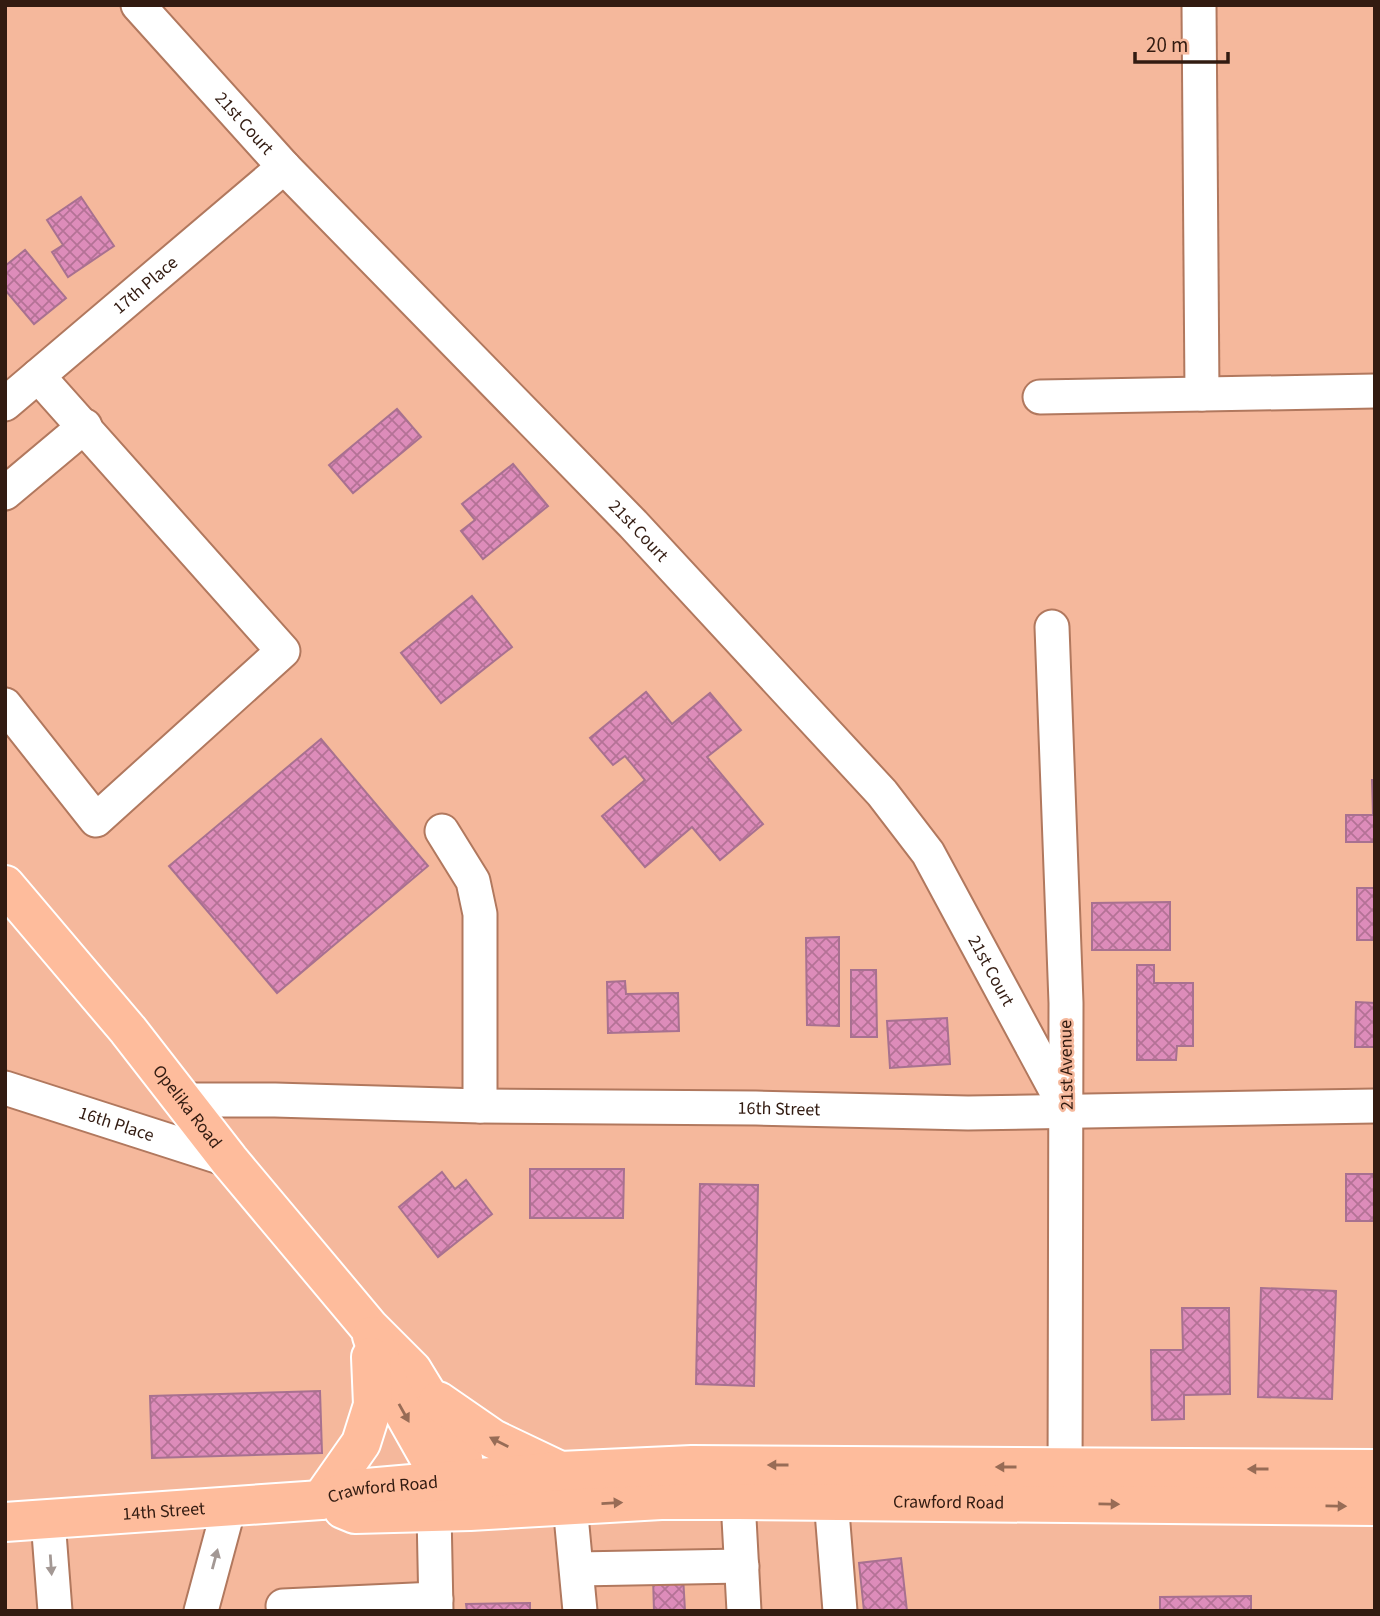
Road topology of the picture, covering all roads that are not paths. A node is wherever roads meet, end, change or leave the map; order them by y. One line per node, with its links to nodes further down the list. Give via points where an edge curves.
1 (138, 5): 3 (street, 21st Court)
2 (1199, 5): 6 (street)
3 (284, 167): 4 (street, 17th Place); 19 (street, 21st Court, via 633,524 882,793 928,853)
4 (38, 376): 8 (street, 17th Place); 9 (street)
5 (1375, 391): 6 (street)
6 (1202, 394): 7 (street)
7 (1040, 397)
8 (5, 404)
9 (85, 426): 10 (street); 12 (street, via 283,651 96,820)
10 (5, 492)
11 (1052, 627): 19 (street, 21st Avenue)
12 (5, 705)
13 (442, 831): 17 (street, via 473,881 480,914)
14 (5, 885): 16 (main road, Opelika Road)
15 (5, 1088): 20 (street, 16th Place)
16 (182, 1100): 17 (street, 16th Street); 20 (main road, Opelika Road)
17 (480, 1106): 19 (street, 16th Street)
18 (1375, 1106): 19 (street, 16th Street)
19 (1067, 1111): 24 (street, 21st Avenue)
20 (229, 1160): 21 (main road, Opelika Road)
21 (369, 1327): 22 (main road, Opelika Road, via 412,1370); 26 (main road, Opelika Road, one-way to 26, via 391,1390); 28 (main road, via 373,1405 361,1443)
22 (428, 1395): 25 (main road, one-way to 22); 26 (main road, Opelika Road, via 462,1452)
23 (1375, 1469): 24 (main road, Crawford Road, one-way to 24)
24 (1066, 1485): 25 (main road, Crawford Road, one-way to 25, via 692,1465); 27 (main road, Crawford Road); 30 (main road, Crawford Road, one-way to 30)
25 (565, 1488): 26 (main road, Crawford Road); 29 (main road, Crawford Road, one-way to 29, via 662,1500); 35 (street)
26 (454, 1496): 28 (main road, Crawford Road, via 355,1514); 36 (street)
27 (831, 1499): 29 (main road, Crawford Road); 42 (street)
28 (321, 1500): 31 (main road, 14th Street)
29 (738, 1500): 34 (street)
30 (1375, 1506)
31 (229, 1507): 32 (main road, 14th Street); 38 (street, one-way to 31)
32 (48, 1520): 33 (main road, 14th Street); 37 (street, one-way to 37)
33 (5, 1522)
34 (742, 1566): 35 (street); 41 (street)
35 (577, 1569): 40 (street)
36 (436, 1605): 39 (street, via 283,1606)
37 (55, 1611)
38 (201, 1611)
39 (284, 1611)
40 (580, 1611)
41 (744, 1611)
42 (840, 1611)

